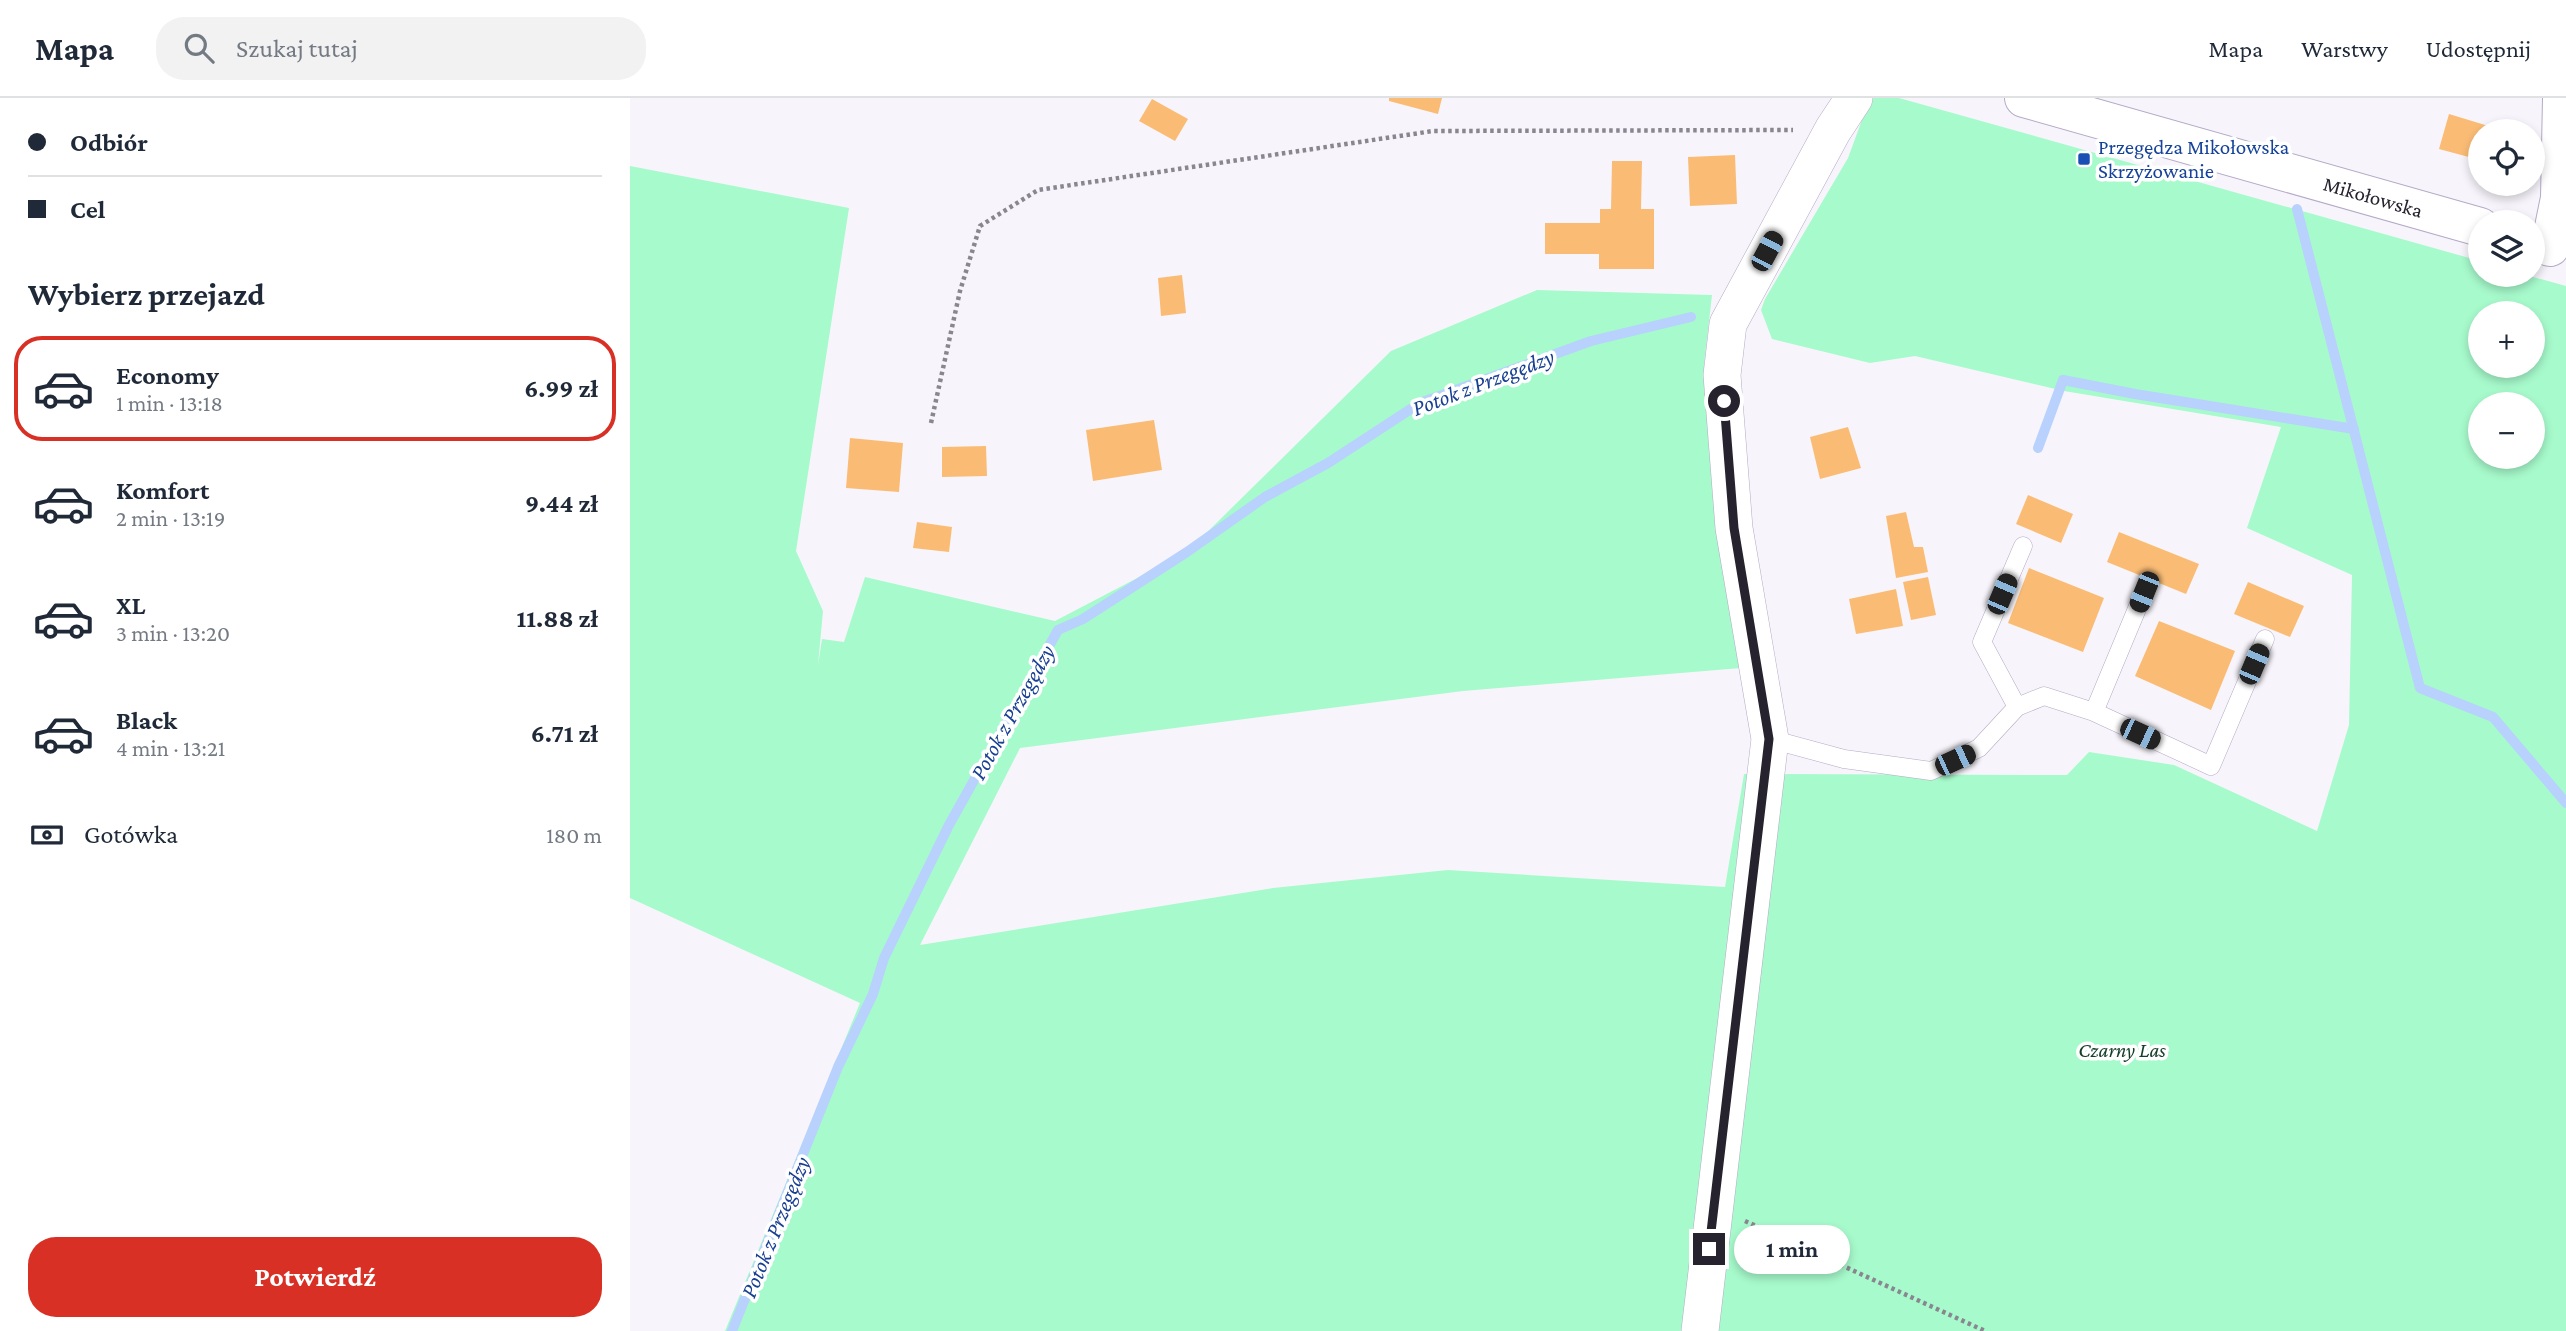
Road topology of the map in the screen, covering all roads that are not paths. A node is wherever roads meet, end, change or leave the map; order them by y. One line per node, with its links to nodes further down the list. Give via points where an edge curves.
1 (1854, 98): 11 (street, via 1728,324 1722,375 1734,528)
2 (2024, 98): 4 (main road, Mikołowska)
3 (2562, 98): 5 (main road, via 2561,184)
4 (2468, 224)
5 (2549, 247)
6 (2023, 546): 9 (lane, via 1982,642)
7 (2144, 592): 10 (lane)
8 (2265, 639): 10 (lane, via 2211,766)
9 (2017, 708): 10 (lane, via 2044,696); 11 (lane, via 1979,748 1931,771 1844,759)
10 (2094, 712)
11 (1769, 739): 12 (street)
12 (1700, 1331)

